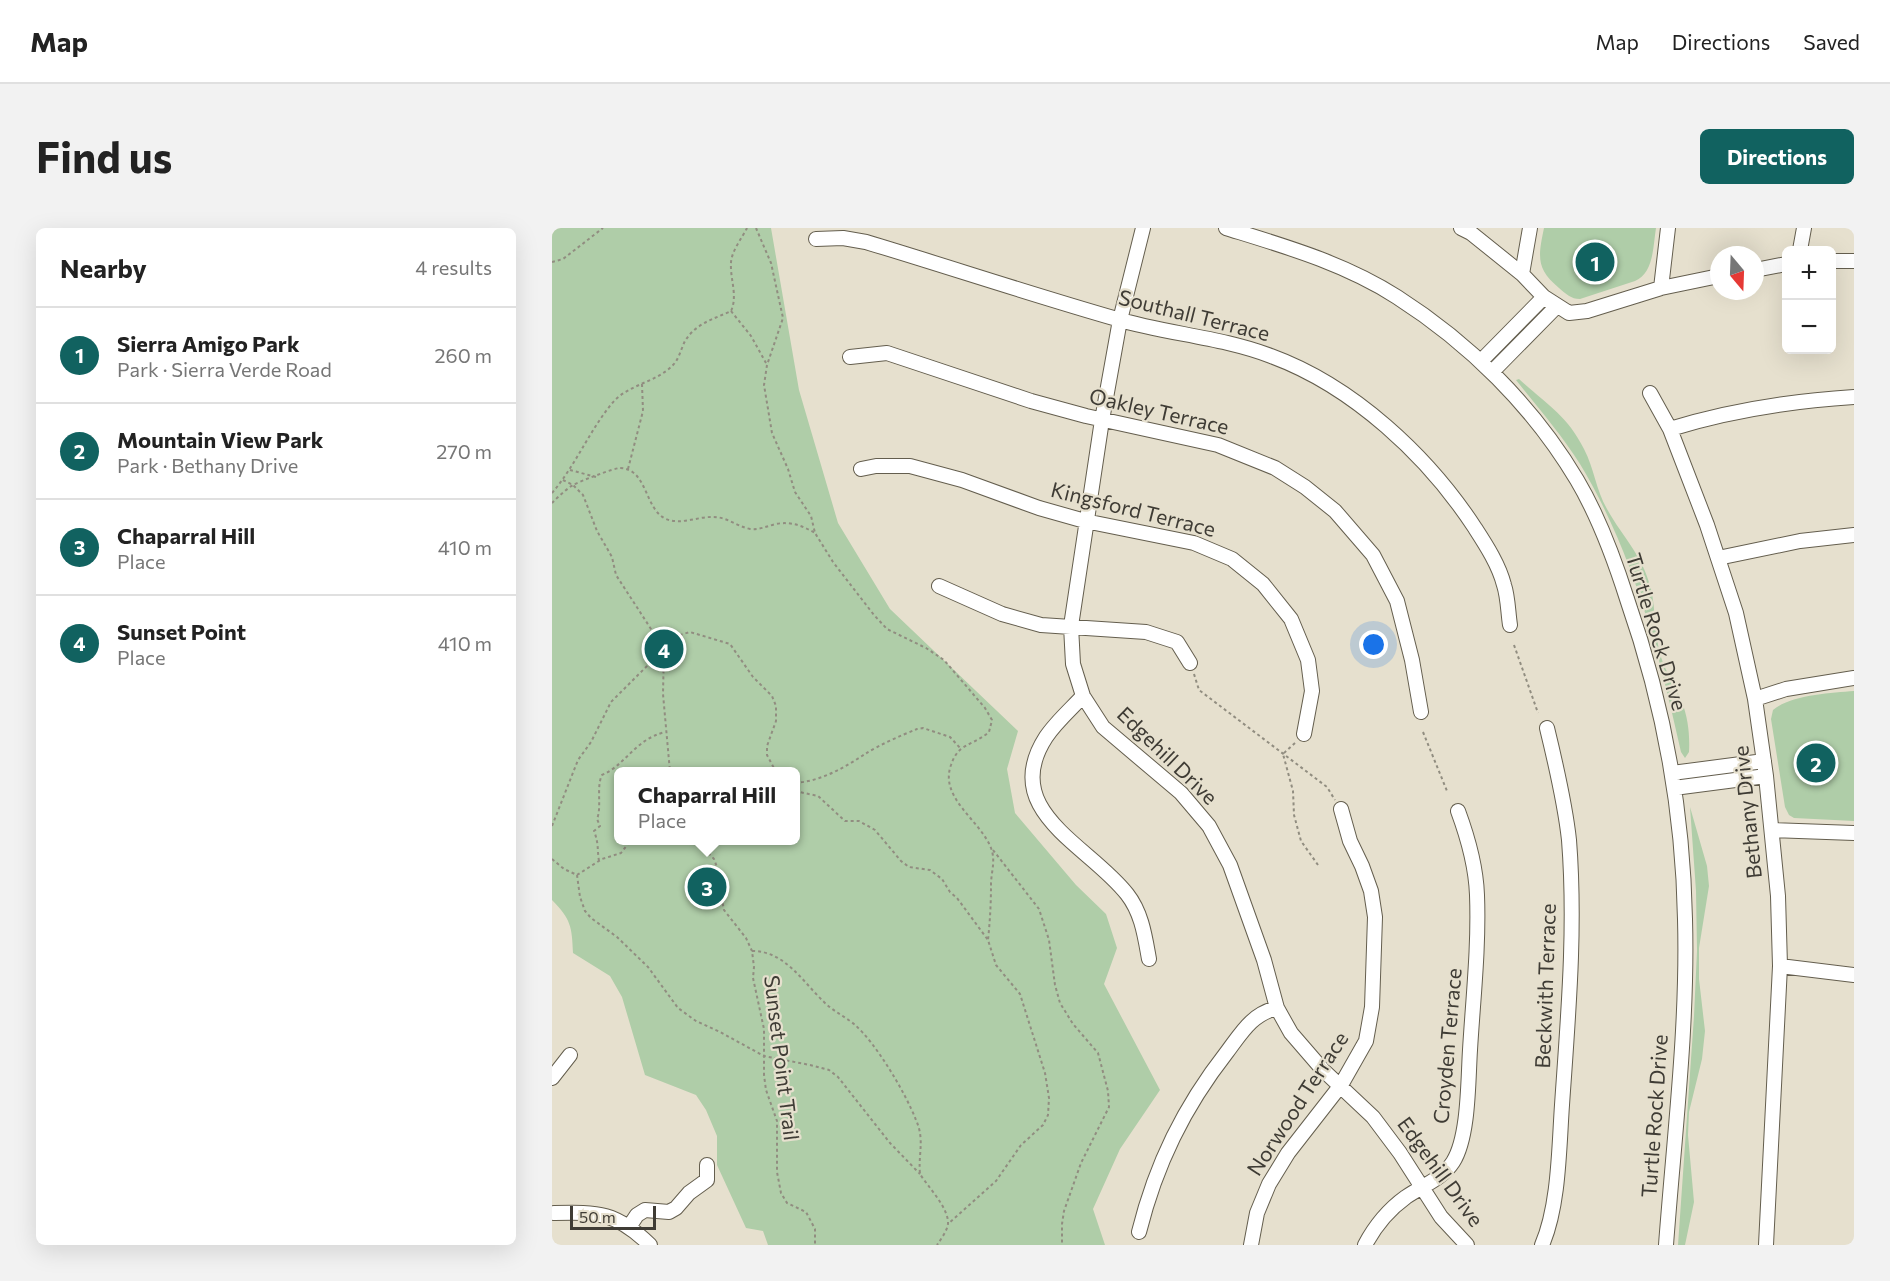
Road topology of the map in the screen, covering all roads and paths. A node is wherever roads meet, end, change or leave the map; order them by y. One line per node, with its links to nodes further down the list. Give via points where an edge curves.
1 (603, 228): 14 (path, via 563,259)
2 (747, 228): 22 (path, via 730,264 734,296)
3 (756, 228): 26 (path, via 771,263 783,318)
4 (1143, 228): 23 (street, Edgehill Drive)
5 (1226, 228): 25 (street, Turtle Rock Drive, via 1291,248 1366,279 1443,329)
6 (1461, 228): 17 (street)
7 (1530, 228): 17 (street)
8 (1668, 228): 19 (street)
9 (1804, 228): 11 (street)
10 (816, 239): 23 (street, Southall Terrace, via 866,242)
11 (1801, 246)
12 (1836, 261): 13 (street)
13 (1854, 261)
14 (552, 262)
15 (1782, 265): 16 (street)
16 (1764, 268)
17 (1521, 274): 20 (street)
18 (1710, 278): 19 (street)
19 (1661, 288): 21 (street, via 1587,311 1569,312)
20 (1544, 297): 21 (street); 25 (street)
21 (1556, 307): 27 (street)
22 (731, 311): 26 (path, via 751,336); 28 (path, via 696,329 688,336 674,364)
23 (1120, 320): 31 (street, Edgehill Drive); 46 (street, Southall Terrace, via 1271,356 1312,375 1380,422 1412,448 1440,480 1485,543 1504,584)
24 (850, 357): 31 (street, Oakley Terrace, via 887,353)
25 (1481, 361): 27 (street, Turtle Rock Drive)
26 (766, 365): 42 (path, via 764,385 772,433 795,492 811,516)
27 (1492, 372): 67 (street, Turtle Rock Drive, via 1559,453 1594,512 1640,637)
28 (642, 384): 33 (path, via 643,411); 34 (path, via 614,401)
29 (1650, 393): 32 (street, Bethany Drive)
30 (1854, 397): 32 (street, via 1756,407)
31 (1102, 420): 41 (street, Edgehill Drive); 54 (street, Oakley Terrace, via 1218,445 1275,468 1335,511 1373,555 1397,601)
32 (1670, 429): 44 (street, Bethany Drive)
33 (628, 469): 36 (path, via 616,468); 42 (path, via 643,485 657,513 670,521 723,517 747,528 792,523)
34 (570, 470): 36 (path); 37 (path)
35 (861, 470): 41 (street, Kingsford Terrace, via 910,466)
36 (596, 477): 38 (path)
37 (564, 480): 38 (path); 39 (path)
38 (573, 485): 40 (path); 49 (path, via 583,495 612,557 616,575)
39 (552, 493)
40 (552, 503)
41 (1085, 521): 47 (street, Edgehill Drive); 59 (street, Kingsford Terrace, via 1194,543 1232,559 1263,584 1291,619 1308,660 1312,691)
42 (815, 533): 60 (path, via 832,562 886,628 936,654 990,715 989,732)
43 (1854, 535): 44 (street, via 1800,541)
44 (1718, 558): 53 (street, Bethany Drive, via 1736,613)
45 (939, 586): 47 (street, via 1002,614 1041,625)
46 (1510, 625)
47 (1071, 626): 50 (street, via 1146,632 1177,642); 52 (street, Edgehill Drive, via 1073,664)
48 (1514, 645): 55 (path)
49 (664, 649): 57 (path); 65 (path, via 677,636 690,632 730,644 774,701 776,721 767,746); 75 (path, via 611,702 578,760)
50 (1190, 663): 61 (path, via 1199,690)
51 (1854, 678): 53 (street, via 1786,689)
52 (1083, 696): 87 (street, via 1047,736 1032,770 1032,786 1038,806 1051,821 1128,895 1142,923); 90 (street, Edgehill Drive, via 1103,727 1181,793 1209,826 1230,865)
53 (1755, 699): 62 (street, Bethany Drive)
54 (1421, 712)
55 (1538, 713)
56 (1547, 728): 109 (street, Beckwith Terrace, via 1569,839 1572,919 1556,1180)
57 (665, 732): 63 (path, via 650,736); 64 (path)
58 (1423, 732): 71 (path)
59 (1304, 734): 61 (path)
60 (961, 749): 69 (path, via 944,734 917,729 852,764); 80 (path, via 948,773 950,787)
61 (1284, 754): 73 (path, via 1327,787); 83 (path, via 1301,841)
62 (1764, 761): 67 (street); 68 (street, Bethany Drive)
63 (616, 767)
64 (669, 767)
65 (774, 767)
66 (614, 769): 82 (path, via 599,781 600,826 594,831)
67 (1672, 773): 70 (street, Turtle Rock Drive)
68 (1766, 776): 70 (street); 76 (street, Bethany Drive)
69 (800, 782)
70 (1674, 788): 110 (street, Turtle Rock Drive, via 1686,920)
71 (1448, 791)
72 (800, 792): 85 (path, via 818,796 845,821 859,821 874,830 909,867 930,870 942,879)
73 (1341, 809): 94 (street, Norwood Terrace, via 1371,891 1375,917 1372,1007 1366,1041)
74 (1458, 811): 97 (street, Croyden Terrace, via 1468,839 1477,893 1465,1116 1460,1148 1453,1163)
75 (552, 826)
76 (1772, 830): 77 (street); 88 (street, Bethany Drive)
77 (1854, 833)
78 (627, 845): 82 (path, via 621,853)
79 (701, 845): 86 (path, Sunset Point Trail, via 714,859 722,878 724,910)
80 (992, 849): 85 (path); 105 (path, via 1039,909 1050,940 1060,1003 1098,1053 1108,1090 1109,1107 1081,1163 1064,1211)
81 (552, 859): 84 (path)
82 (599, 861): 84 (path)
83 (1318, 865)
84 (577, 875): 92 (path, via 580,897 591,918 648,967 678,1008 696,1022)
85 (988, 940): 99 (path, via 996,965 1020,994 1045,1073 1048,1115 996,1181)
86 (752, 951): 92 (path, Sunset Point Trail, via 753,978 764,1029); 96 (path, via 772,953 784,960 831,1009 864,1034 916,1120 922,1142)
87 (1149, 959)
88 (1780, 966): 89 (street); 111 (street, Bethany Drive)
89 (1854, 975)
90 (1278, 1008): 94 (street, Edgehill Drive, via 1305,1052); 101 (street, via 1258,1015 1248,1025 1177,1126 1147,1199)
91 (570, 1055): 93 (street)
92 (764, 1056): 96 (path, via 828,1070 838,1077); 103 (path, Sunset Point Trail, via 766,1090 777,1121 781,1193 787,1203 806,1212 815,1228)
93 (552, 1078)
94 (1341, 1085): 97 (street, Edgehill Drive, via 1373,1117); 106 (street, Norwood Terrace, via 1269,1184 1257,1213)
95 (707, 1165): 100 (street, via 707,1180 676,1208 665,1213 645,1210)
96 (920, 1174): 99 (path, via 936,1195)
97 (1421, 1189): 107 (street, Croyden Terrace, via 1392,1209); 108 (street, Edgehill Drive)
98 (553, 1212): 100 (street, via 598,1214 616,1218)
99 (948, 1224): 104 (path)
100 (629, 1227): 102 (street)
101 (1139, 1232)
102 (650, 1245)
103 (815, 1245)
104 (938, 1245)
105 (1062, 1245)
106 (1251, 1245)
107 (1365, 1245)
108 (1467, 1245)
109 (1542, 1245)
110 (1666, 1245)
111 (1766, 1245)

